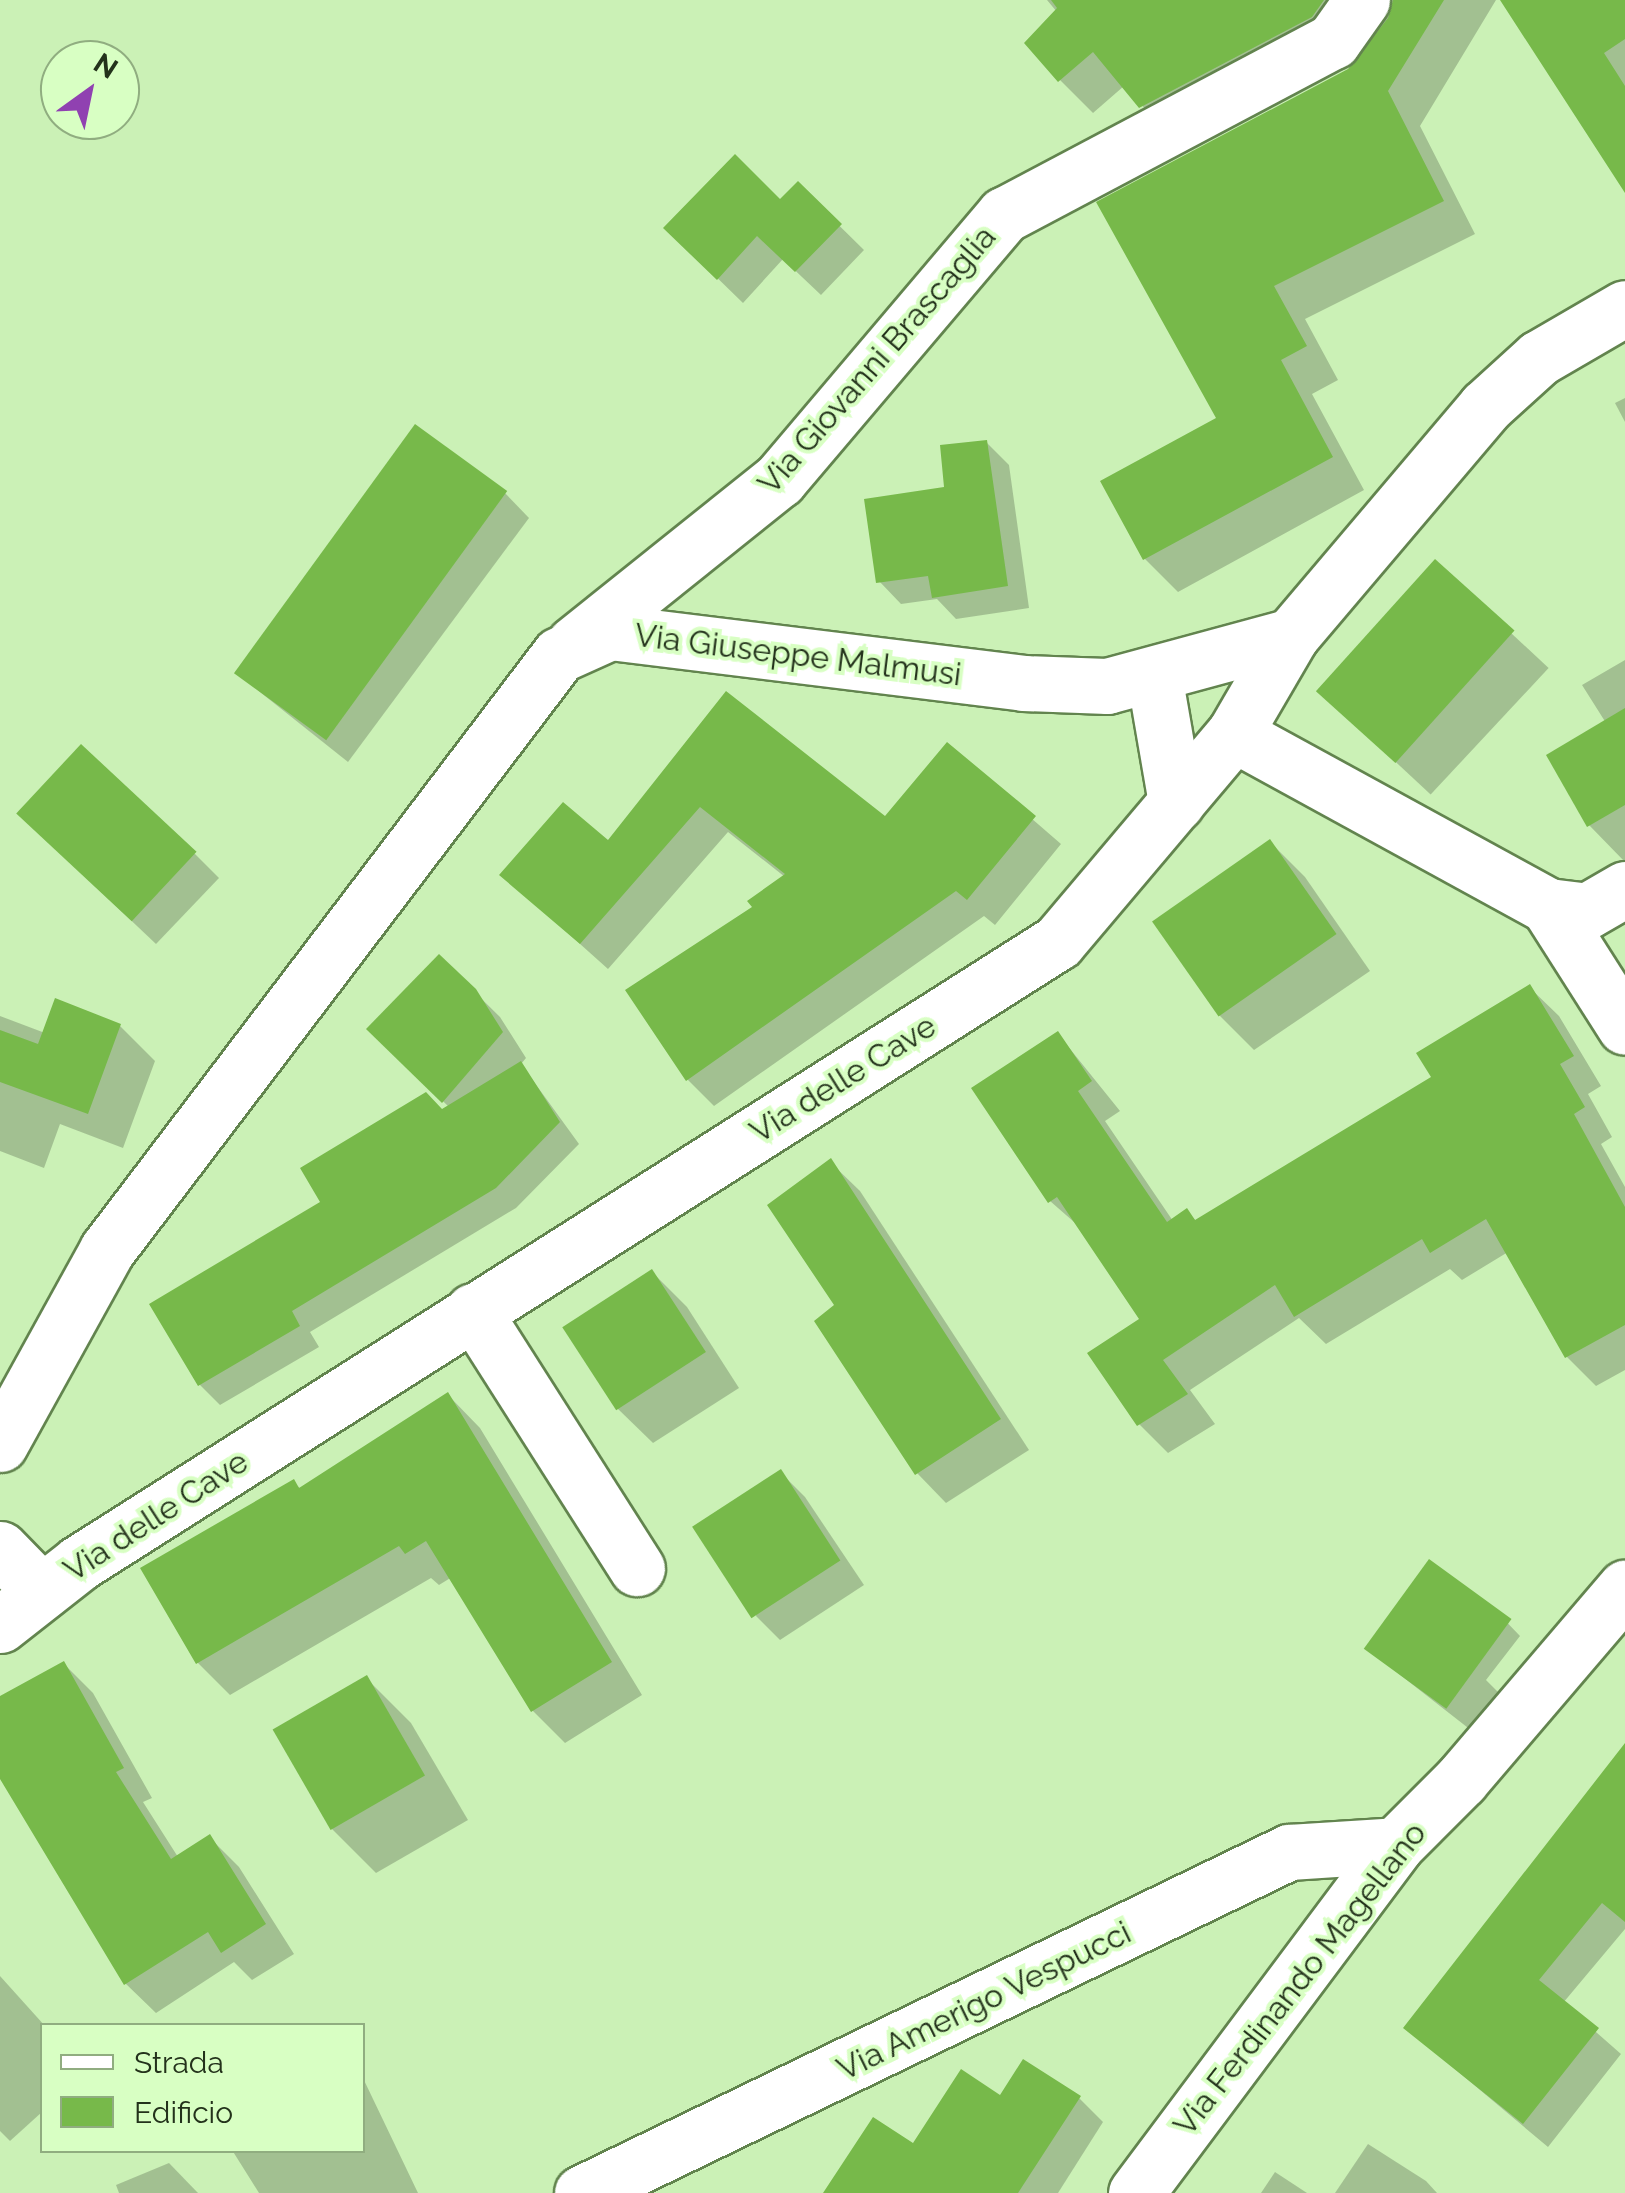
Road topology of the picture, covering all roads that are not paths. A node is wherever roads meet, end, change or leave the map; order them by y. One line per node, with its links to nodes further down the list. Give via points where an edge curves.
1 (1362, 0): 4 (street, Via Giovanni Brascaglia, via 1333,40 1004,215 778,480)
2 (1625, 308): 3 (street, via 1538,358 1485,407)
3 (1290, 636): 5 (street, Via Giuseppe Malmusi); 6 (street, Via delle Cave)
4 (559, 655): 5 (street, Via Giuseppe Malmusi, via 610,632 1022,682 1108,686); 12 (street, Via Giuseppe Malmusi, via 107,1250)
5 (1154, 675): 7 (street)
6 (1234, 734): 7 (street, Via delle Cave); 9 (street)
7 (1176, 803): 11 (street, Via delle Cave, via 1058,942)
8 (1625, 889): 9 (street, via 1587,911)
9 (1548, 906): 10 (street)
10 (1625, 1027)
11 (473, 1311): 14 (street); 16 (street, Via delle Cave)
12 (0, 1444)
13 (0, 1549): 16 (street)
14 (637, 1568)
15 (1625, 1588): 17 (street, Via Ferdinando Magellano, via 1461,1780)
16 (21, 1608)
17 (1396, 1845): 18 (street, Via Amerigo Vespucci, via 1289,1852); 19 (street, Via Ferdinando Magellano)
18 (582, 2193)
19 (1136, 2193)

